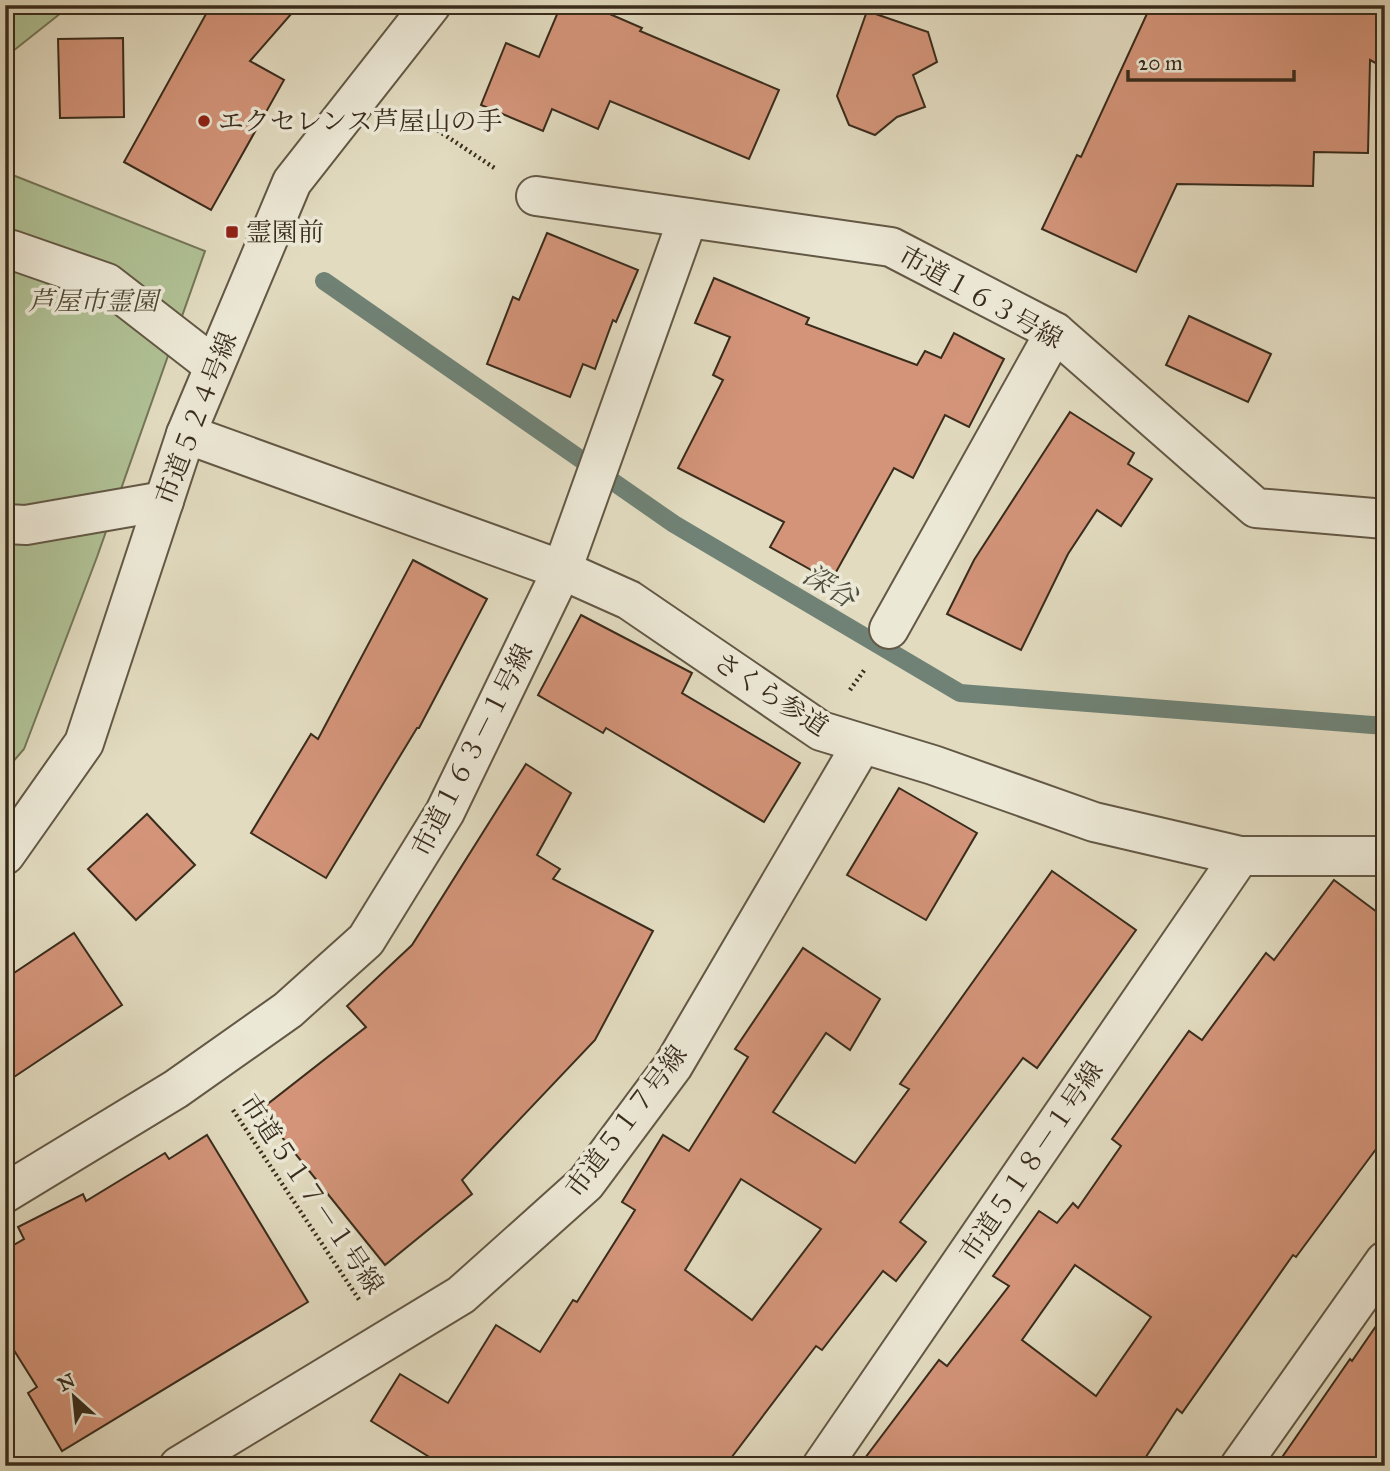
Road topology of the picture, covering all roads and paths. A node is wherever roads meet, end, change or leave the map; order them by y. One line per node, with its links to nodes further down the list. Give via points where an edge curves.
1 (431, 5): 7 (street, 市道５２４号線, via 292,182)
2 (418, 117): 3 (path)
3 (536, 196): 4 (street, 市道１６３号線)
4 (688, 218): 6 (street, 市道１６３号線, via 891,247); 12 (street, 市道１６３－１号線)
5 (5, 250): 7 (street, via 107,283)
6 (1055, 332): 10 (street, 市道１６３号線, via 1255,508); 13 (street)
7 (214, 366): 8 (street, 市道５２４号線)
8 (186, 434): 9 (street, 市道５２４号線); 12 (street, さくら参道)
9 (164, 501): 11 (street, via 26,525); 15 (street, 市道５２４号線, via 84,743)
10 (1385, 519)
11 (5, 524)
12 (562, 570): 14 (street, さくら参道, via 629,600 821,731); 18 (street, 市道１６３－１号線, via 445,812 366,940 288,1010)
13 (889, 629)
14 (862, 744): 16 (street, さくら参道, via 1094,822); 21 (street, 市道５１７号線, via 673,1066 586,1183 461,1295)
15 (5, 855)
16 (1240, 856): 17 (street, さくら参道); 23 (street, 市道５１８－１号線)
17 (1385, 856)
18 (206, 1068): 19 (street, 市道１６３－１号線); 21 (path, 市道５１７－１号線)
19 (5, 1192)
20 (1385, 1261): 24 (street)
21 (386, 1340): 22 (street, 市道５１７号線)
22 (179, 1466)
23 (822, 1466)
24 (1240, 1466)

